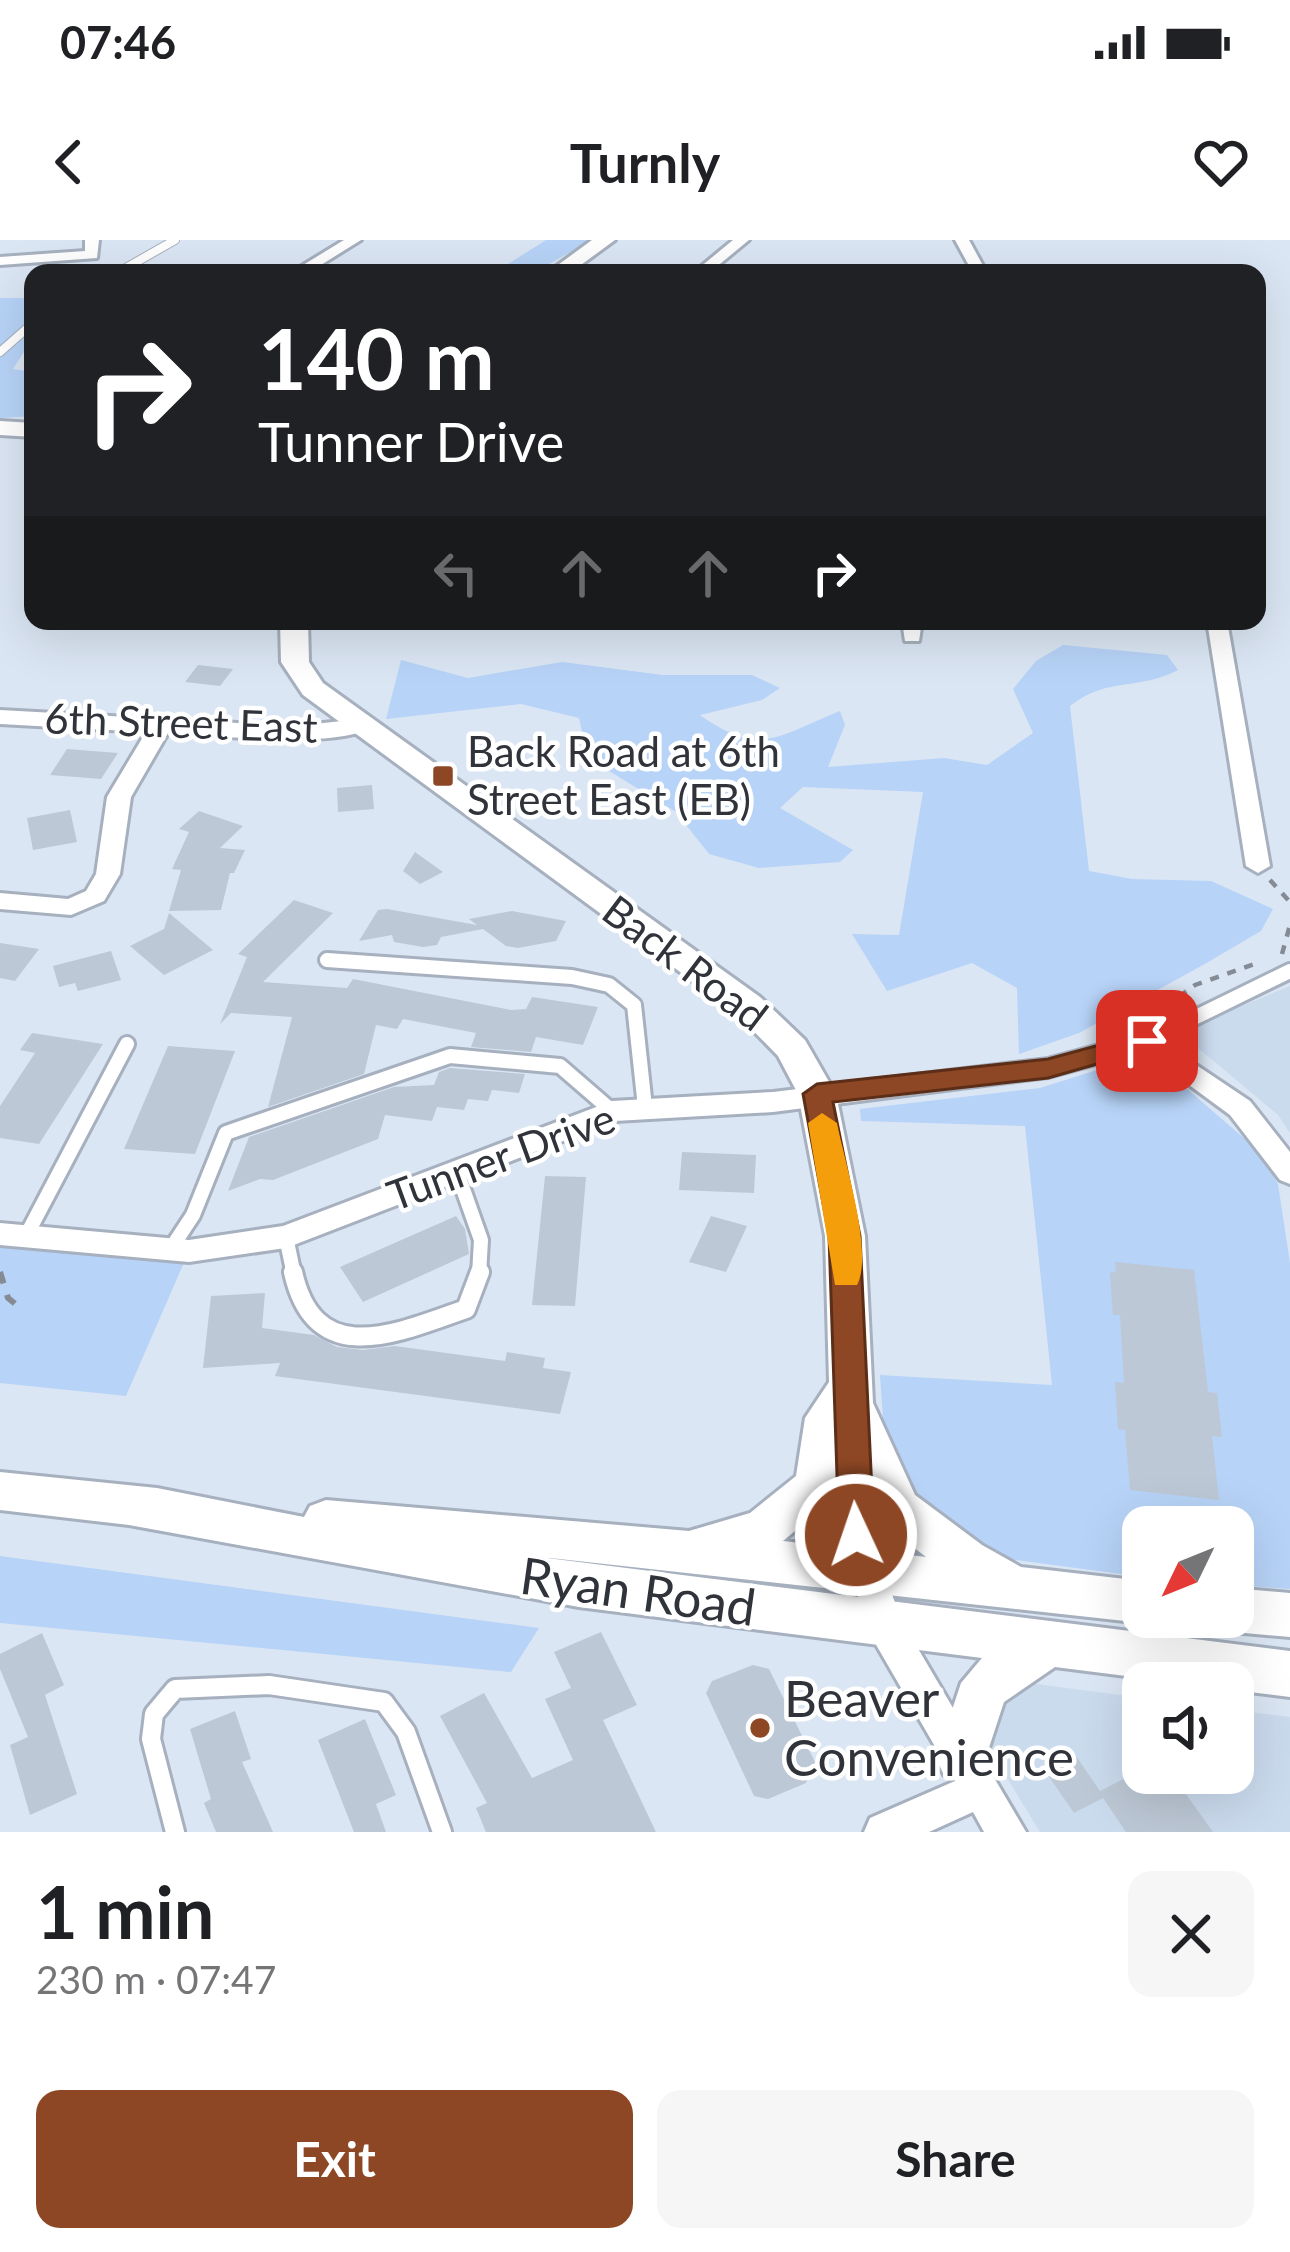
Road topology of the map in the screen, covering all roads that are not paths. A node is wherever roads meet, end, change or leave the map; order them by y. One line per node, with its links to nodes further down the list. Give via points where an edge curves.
1 (176, 240): 7 (lane)
2 (354, 240): 8 (street)
3 (605, 240): 9 (main road)
4 (742, 240): 10 (street)
5 (92, 248): 6 (street)
6 (0, 261)
7 (133, 264)
8 (313, 264)
9 (569, 264)
10 (711, 264)
11 (24, 330): 12 (lane)
12 (0, 352)
13 (294, 630): 16 (main road, Back Road, via 295,662 313,689)
14 (1218, 630): 18 (street)
15 (0, 717): 17 (street, 6th Street East)
16 (361, 726): 17 (street, 6th Street East, via 295,733); 24 (main road, Back Road, via 748,1005 792,1049)
17 (160, 727): 19 (street, via 119,797 108,874 95,896 71,907)
18 (1258, 866)
19 (0, 901)
20 (327, 960): 25 (lane, via 609,985 634,1005)
21 (1290, 971): 22 (lane)
22 (1147, 1041): 24 (street, Tunner Drive, via 1048,1069); 27 (street, via 1240,1108)
23 (127, 1044): 29 (lane)
24 (817, 1094): 25 (street, Tunner Drive); 32 (main road, Back Road, via 844,1236)
25 (645, 1107): 26 (street, Tunner Drive)
26 (612, 1112): 28 (street, Tunner Drive); 31 (lane, via 560,1066 450,1056 226,1133)
27 (1289, 1170)
28 (458, 1172): 30 (street, Tunner Drive); 30 (lane, via 480,1228 484,1272 466,1309 374,1338 333,1331 307,1312)
29 (12, 1236): 31 (street, Tunner Drive)
30 (286, 1237): 31 (street, Tunner Drive)
31 (170, 1250)
32 (849, 1388): 35 (main road, via 827,1418 817,1485 764,1528); 36 (main road, Back Road, via 856,1535); 37 (main road, via 897,1508 965,1560)
33 (0, 1491): 34 (main road, Ryan Road)
34 (132, 1506): 35 (main road, Ryan Road); 41 (main road, Ryan Road, via 579,1586)
35 (685, 1551): 36 (main road, Ryan Road)
36 (868, 1572): 37 (main road, Ryan Road); 41 (street, Back Road)
37 (1028, 1591): 38 (main road, Ryan Road)
38 (1122, 1599)
39 (1254, 1612): 40 (main road)
40 (1290, 1616)
41 (884, 1624): 42 (main road, Ryan Road); 44 (street, Back Road)
42 (1051, 1645): 43 (main road, Ryan Road); 44 (main road, via 985,1681 970,1712)
43 (1290, 1674)
44 (972, 1773): 47 (street); 48 (street, Back Road)
45 (175, 1832): 46 (lane, via 152,1739 154,1714 175,1689 269,1685 384,1702 406,1732)
46 (442, 1832)
47 (884, 1832)
48 (1006, 1832)

